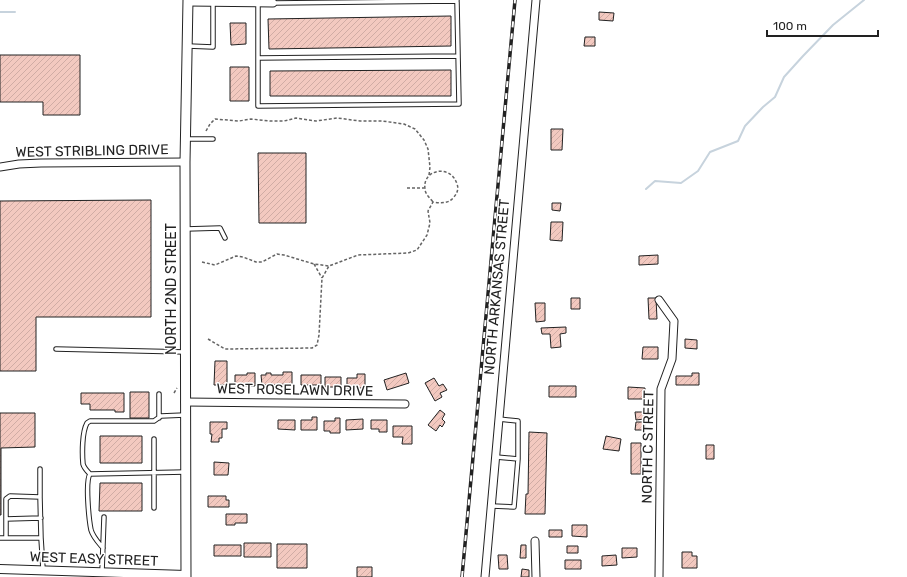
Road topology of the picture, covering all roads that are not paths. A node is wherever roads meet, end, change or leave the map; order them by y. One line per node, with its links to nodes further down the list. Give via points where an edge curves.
1 (536, 0): 26 (street, NORTH ARKANSAS STREET)
2 (188, 1): 6 (street); 9 (main road, NORTH 2ND STREET)
3 (222, 1): 6 (street); 8 (street)
4 (300, 1): 5 (lane); 7 (lane)
5 (457, 1): 10 (lane)
6 (213, 2): 9 (lane, via 213,46)
7 (269, 2): 8 (street)
8 (258, 3): 11 (lane)
9 (187, 46): 12 (main road, NORTH 2ND STREET)
10 (458, 56): 11 (lane); 11 (lane, via 459,104 258,106)
11 (258, 58)
12 (185, 139): 13 (lane); 14 (main road, NORTH 2ND STREET)
13 (213, 139)
14 (185, 162): 15 (street, WEST STRIBLING DRIVE, via 41,163); 16 (main road, NORTH 2ND STREET)
15 (0, 167)
16 (185, 229): 17 (lane, via 220,228); 20 (main road, NORTH 2ND STREET)
17 (225, 238)
18 (659, 300): 51 (street, NORTH C STREET, via 674,321 672,359 661,389)
19 (56, 349): 20 (lane)
20 (185, 352): 22 (main road, NORTH 2ND STREET)
21 (159, 394): 25 (lane)
22 (185, 402): 23 (street, WEST ROSELAWN DRIVE); 24 (main road, NORTH 2ND STREET)
23 (405, 404)
24 (185, 415): 25 (lane); 31 (main road, NORTH 2ND STREET)
25 (159, 418): 33 (lane, via 154,421 87,423 83,433 83,465)
26 (498, 418): 28 (street, NORTH ARKANSAS STREET); 29 (lane, via 518,421)
27 (154, 438): 32 (lane)
28 (495, 457): 29 (lane); 35 (street, NORTH ARKANSAS STREET)
29 (518, 459): 35 (lane, via 514,507)
30 (40, 469): 34 (lane)
31 (185, 472): 32 (lane); 48 (main road, NORTH 2ND STREET)
32 (154, 473): 33 (lane); 36 (lane)
33 (90, 474): 44 (lane, via 88,509 91,531)
34 (40, 497): 38 (lane); 39 (lane, via 7,497)
35 (491, 506): 49 (street, NORTH ARKANSAS STREET)
36 (154, 508)
37 (104, 517): 44 (lane)
38 (41, 518): 39 (lane); 42 (lane)
39 (6, 519): 41 (lane)
40 (0, 538): 41 (lane)
41 (6, 538): 42 (lane)
42 (42, 538): 46 (lane)
43 (535, 541): 50 (street)
44 (103, 548): 47 (lane)
45 (0, 569): 46 (street, WEST EASY STREET)
46 (43, 570): 47 (street, WEST EASY STREET)
47 (102, 572): 48 (street, WEST EASY STREET)
48 (186, 576)
49 (485, 577)
50 (536, 577)
51 (660, 577)

